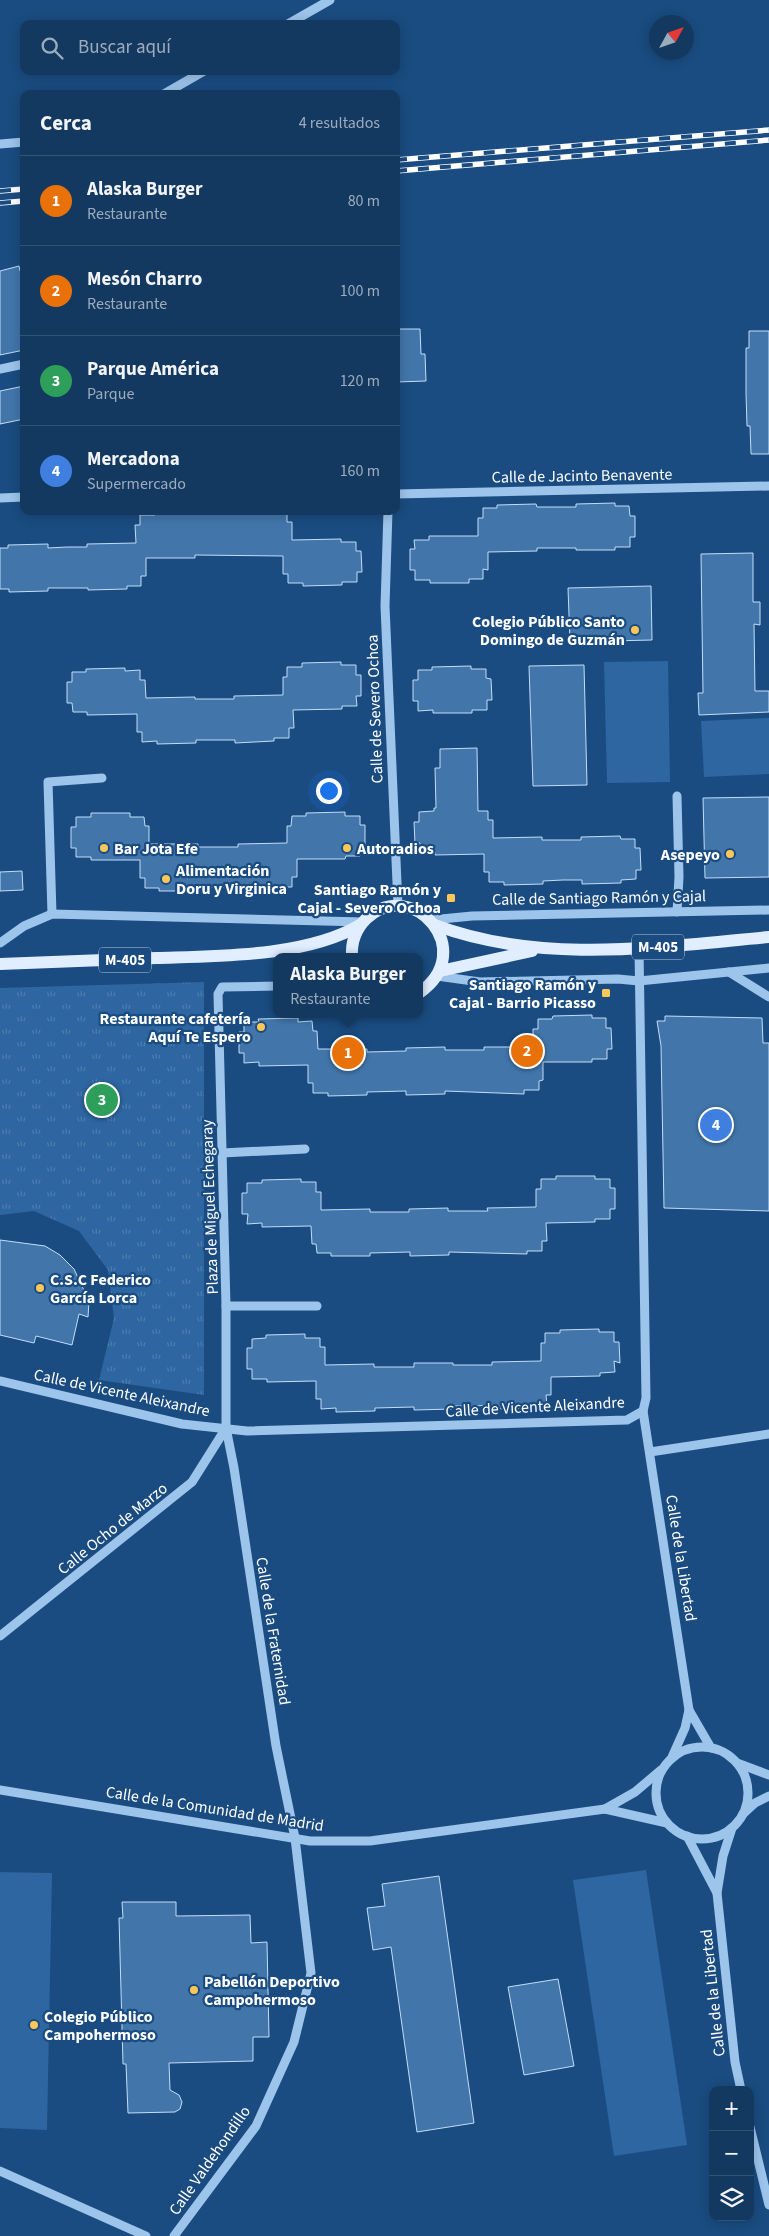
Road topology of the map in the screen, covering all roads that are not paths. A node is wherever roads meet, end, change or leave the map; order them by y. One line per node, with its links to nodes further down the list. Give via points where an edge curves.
1 (330, 0): 2 (street)
2 (295, 20)
3 (197, 75): 4 (street)
4 (171, 90)
5 (20, 142): 6 (street)
6 (0, 144)
7 (20, 365): 8 (street)
8 (0, 369)
9 (769, 486): 10 (street, Calle de Jacinto Benavente)
10 (400, 494)
11 (20, 497): 12 (street)
12 (0, 498)
13 (388, 515): 16 (street, Calle de Severo Ochoa, via 385,606)
14 (102, 778): 19 (street, via 48,782)
15 (677, 796): 18 (street, via 679,877)
16 (398, 906): 20 (main road, M-405, via 416,910); 21 (main road, M-405, via 371,914)
17 (769, 910): 18 (street, Calle de Santiago Ramón y Cajal)
18 (676, 912): 20 (street, Calle de Santiago Ramón y Cajal, via 472,916)
19 (52, 914): 21 (street); 23 (street, via 24,926)
20 (433, 922): 24 (main road, M-405, via 459,934); 32 (main road, via 444,947)
21 (362, 924): 26 (main road, via 354,937); 27 (main road, M-405, via 344,935)
22 (769, 937): 25 (main road, M-405)
23 (0, 943)
24 (546, 949): 25 (main road, M-405); 32 (main road, M-405, via 469,963)
25 (639, 949): 33 (street, Calle de Vicente Aleixandre)
26 (352, 953)
27 (251, 954): 28 (main road, M-405); 29 (main road, M-405)
28 (273, 958)
29 (0, 964)
30 (769, 968): 31 (street)
31 (729, 972): 33 (street); 36 (street)
32 (439, 974): 33 (street, via 480,982); 35 (main road, M-405)
33 (639, 981): 42 (street, Calle de Vicente Aleixandre, via 646,1282 646,1398)
34 (273, 986): 38 (street, Plaza de Miguel Echegaray, via 222,987 218,994)
35 (423, 989)
36 (769, 997)
37 (305, 1149): 38 (street)
38 (222, 1153): 39 (street, Plaza de Miguel Echegaray)
39 (226, 1306): 40 (street); 43 (street, Plaza de Miguel Echegaray)
40 (317, 1306)
41 (0, 1381): 43 (street, Calle de Vicente Aleixandre, via 182,1424)
42 (643, 1411): 43 (street, Calle de Vicente Aleixandre, via 627,1420 247,1431); 45 (street, Calle de la Libertad)
43 (226, 1428): 46 (street, Calle Ocho de Marzo, via 192,1482); 60 (street, Calle de la Fraternidad, via 276,1746)
44 (769, 1434): 45 (street)
45 (650, 1452): 47 (street, Calle de la Libertad)
46 (0, 1636)
47 (689, 1710): 48 (street, Calle de la Libertad); 49 (street, Calle de la Libertad)
48 (711, 1748): 49 (street, via 690,1748); 50 (street, via 725,1753)
49 (672, 1757): 51 (street)
50 (737, 1763): 52 (street); 56 (street, via 746,1779 748,1797)
51 (661, 1770): 55 (street, Calle de la Comunidad de Madrid, via 635,1792); 57 (street, via 656,1788 657,1804)
52 (769, 1775)
53 (0, 1790): 60 (street, Calle de la Comunidad de Madrid)
54 (769, 1796): 56 (street)
55 (605, 1809): 57 (street, Calle de la Comunidad de Madrid); 60 (street, Calle de la Comunidad de Madrid, via 370,1841)
56 (742, 1815): 58 (street)
57 (667, 1822): 59 (street)
58 (732, 1828): 59 (street, via 714,1837); 61 (street, Calle de la Libertad)
59 (686, 1836): 61 (street, Calle de la Libertad)
60 (295, 1838): 67 (street, Calle Valdehondillo, via 311,1973 294,2042 256,2126)
61 (717, 1893): 62 (street, Calle de la Libertad, via 734,2062)
62 (740, 2086)
63 (751, 2131): 65 (street)
64 (0, 2171): 66 (street)
65 (769, 2205)
66 (146, 2236)
67 (174, 2236)

